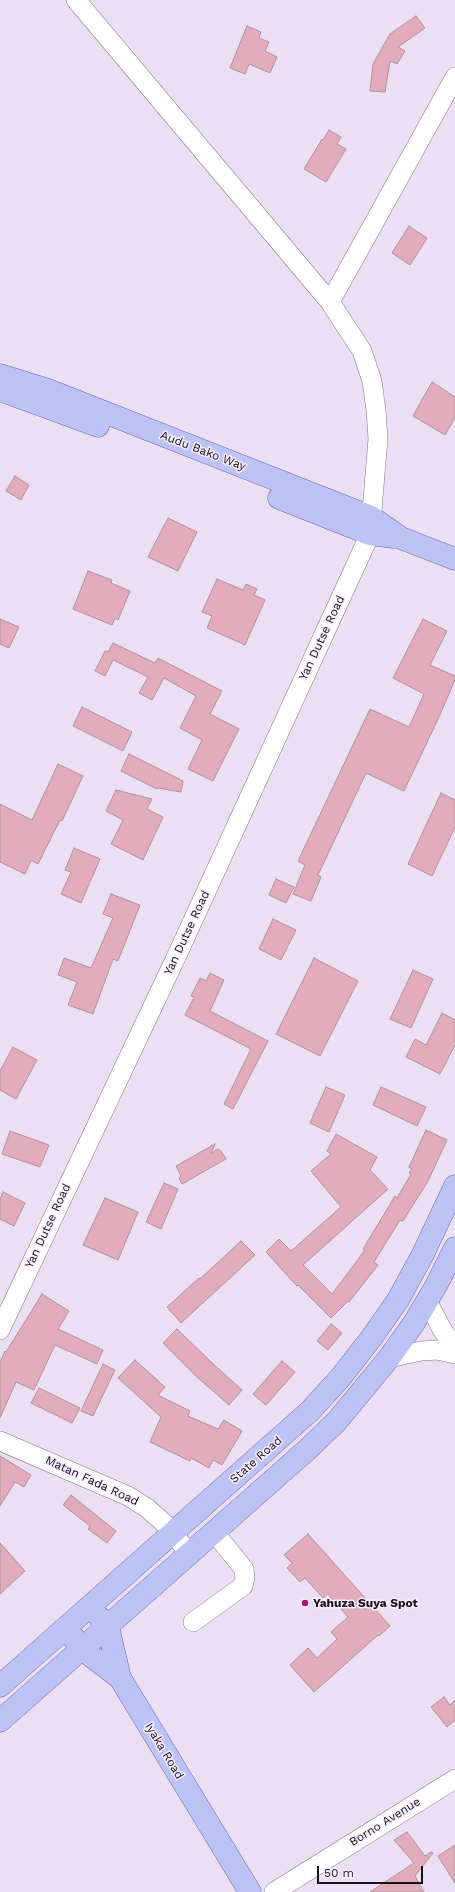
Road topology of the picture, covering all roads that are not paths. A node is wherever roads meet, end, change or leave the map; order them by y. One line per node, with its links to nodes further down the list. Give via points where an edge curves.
1 (76, 0): 3 (street, Yan Dutse Road)
2 (455, 77): 3 (street)
3 (330, 302): 6 (street, Yan Dutse Road, via 362,350 372,381 378,439)
4 (0, 375): 6 (main road, Audu Bako Way, via 55,393)
5 (0, 390): 6 (main road, Audu Bako Way)
6 (370, 525): 7 (main road, Audu Bako Way); 11 (street, Yan Dutse Road, via 178,954)
7 (455, 559)
8 (455, 1186): 16 (main road, State Road, via 398,1300 341,1377 310,1411)
9 (455, 1248): 10 (main road)
10 (427, 1301): 12 (street, via 443,1331); 14 (main road)
11 (0, 1330)
12 (455, 1346)
13 (455, 1354): 14 (street, via 437,1350 420,1351)
14 (390, 1358): 17 (main road, via 337,1421 308,1450)
15 (0, 1441): 16 (street, Matan Fada Road, via 128,1496 147,1508)
16 (172, 1532): 18 (street, Matan Fada Road); 19 (main road, State Road)
17 (214, 1532): 18 (main road); 20 (street, via 244,1569 245,1578 243,1586)
18 (190, 1554): 21 (main road)
19 (91, 1606): 21 (main road, Iyaka Road); 22 (main road, State Road)
20 (193, 1622)
21 (108, 1627): 23 (main road); 24 (main road, Iyaka Road)
22 (67, 1628): 23 (main road); 25 (main road, State Road)
23 (82, 1649): 24 (main road); 26 (main road)
24 (120, 1678): 28 (main road, Iyaka Road)
25 (0, 1686)
26 (0, 1721)
27 (455, 1779): 29 (street, Borno Avenue)
28 (250, 1892)
29 (274, 1892)

